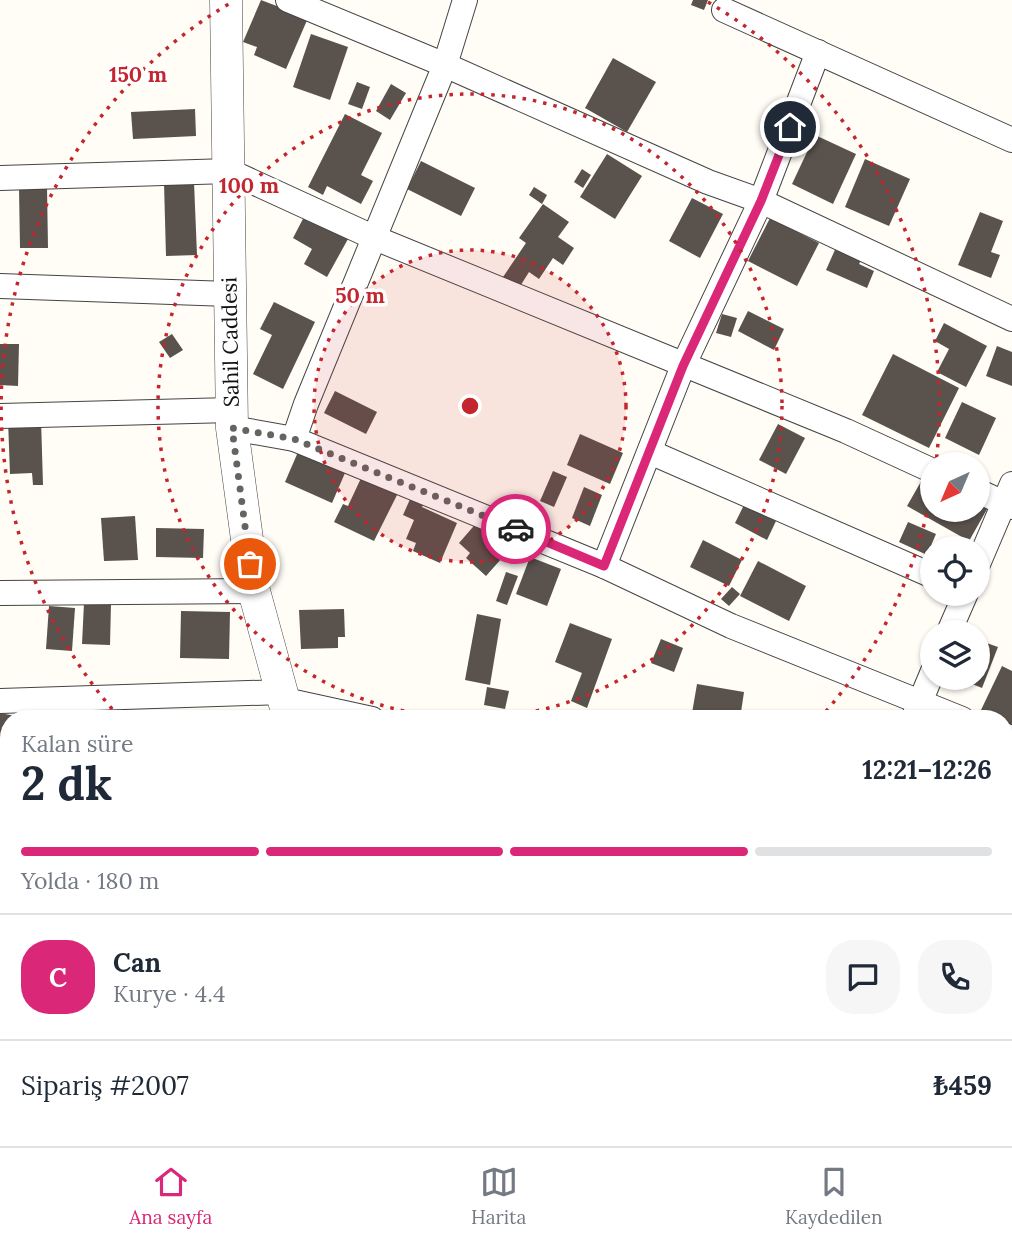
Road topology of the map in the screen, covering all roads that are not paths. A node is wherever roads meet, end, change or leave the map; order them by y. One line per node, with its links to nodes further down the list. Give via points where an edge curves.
1 (226, 0): 8 (street, Sahil Caddesi)
2 (288, 0): 6 (street)
3 (465, 0): 6 (street)
4 (724, 10): 5 (street)
5 (818, 52): 7 (street); 10 (street)
6 (445, 65): 10 (street); 11 (street)
7 (1012, 140)
8 (229, 171): 9 (street); 11 (street); 13 (street, Sahil Caddesi)
9 (0, 178)
10 (761, 201): 14 (street); 15 (street)
11 (375, 238): 15 (street); 18 (street)
12 (0, 286): 13 (street)
13 (229, 294): 17 (street, Sahil Caddesi)
14 (1012, 318)
15 (683, 366): 19 (street); 20 (street)
16 (0, 415): 17 (street)
17 (232, 419): 18 (street); 26 (street, Sahil Caddesi)
18 (294, 439): 24 (street)
19 (650, 452): 24 (street); 25 (street)
20 (920, 465)
21 (990, 494): 22 (street)
22 (1009, 498): 23 (street)
23 (990, 538)
24 (604, 566): 32 (street)
25 (920, 570)
26 (254, 591): 27 (street); 30 (street, Sahil Caddesi)
27 (0, 593)
28 (925, 690): 33 (street)
29 (0, 701): 30 (street)
30 (286, 704): 31 (street)
31 (320, 710)
32 (914, 710)
33 (916, 710)
34 (150, 1146): 35 (street)
35 (191, 1146)

